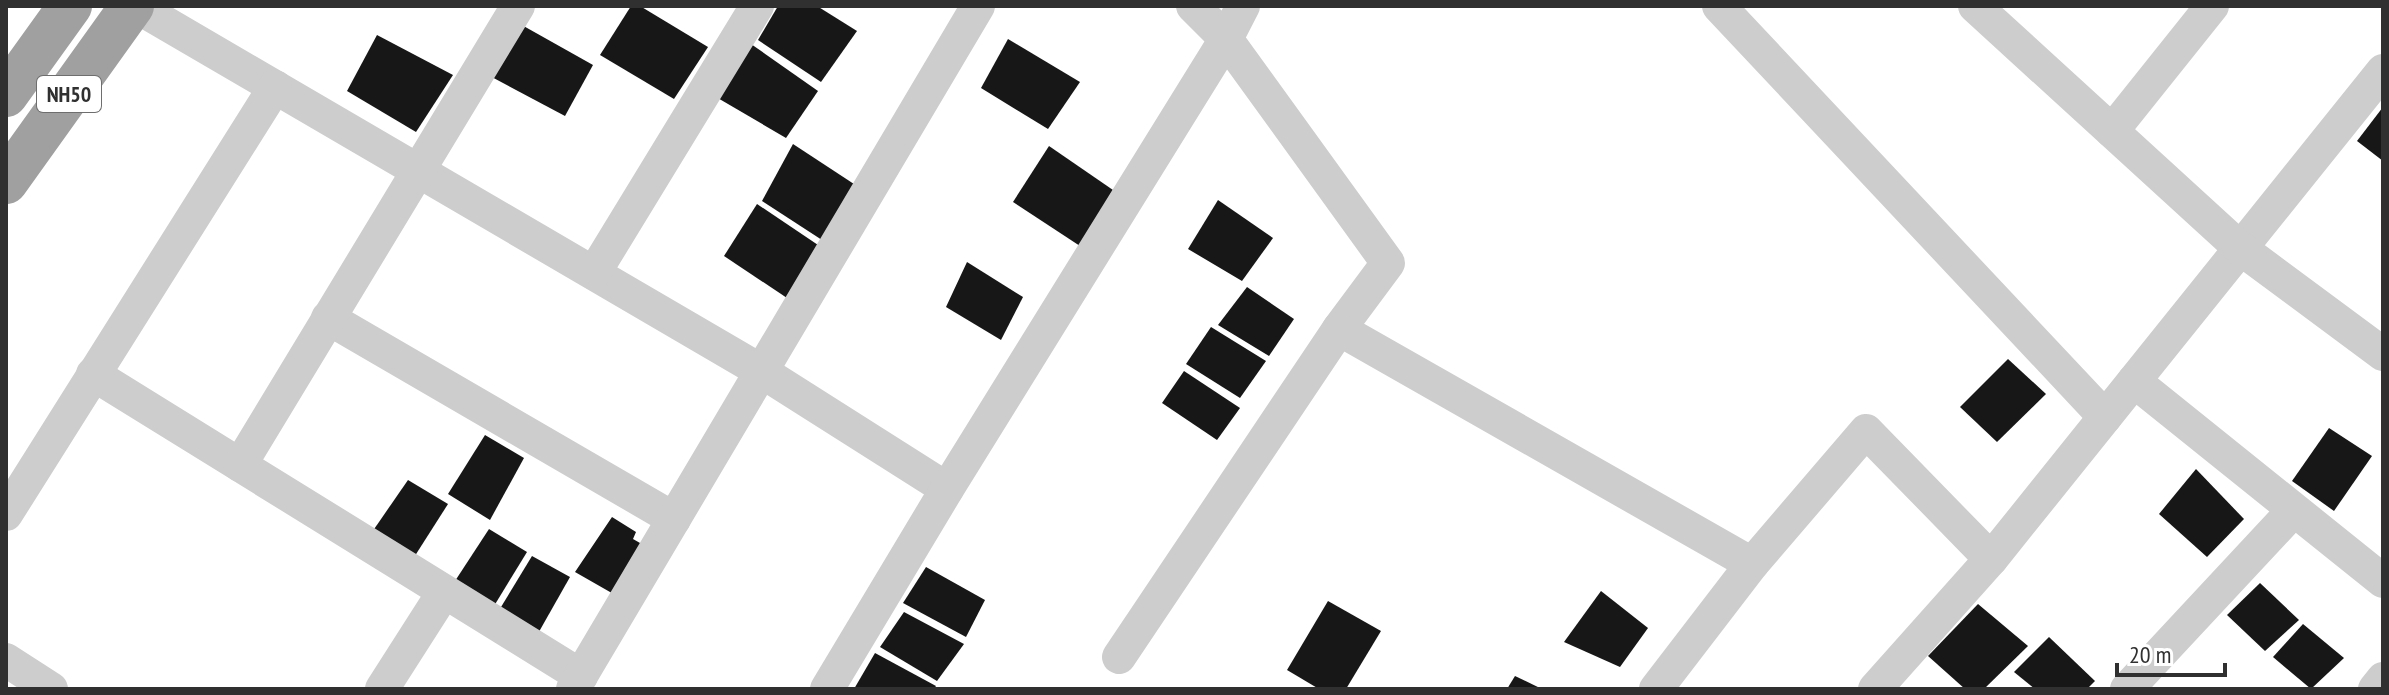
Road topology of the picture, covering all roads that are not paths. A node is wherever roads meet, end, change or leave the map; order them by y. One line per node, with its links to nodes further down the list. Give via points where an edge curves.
1 (70, 6): 14 (highway, NH50)
2 (134, 6): 13 (street); 17 (highway, NH50)
3 (518, 6): 16 (street)
4 (757, 6): 19 (street)
5 (978, 6): 23 (street)
6 (1193, 6): 11 (street)
7 (1243, 6): 11 (street)
8 (1719, 6): 26 (street)
9 (1975, 6): 15 (street)
10 (2212, 6): 15 (street)
11 (1226, 39): 21 (street, via 1388,263); 28 (street)
12 (2383, 71): 18 (street)
13 (275, 87): 16 (street); 24 (street)
14 (6, 95)
15 (2112, 131): 18 (street)
16 (417, 170): 19 (street); 20 (street)
17 (6, 182)
18 (2240, 248): 22 (street); 25 (street)
19 (594, 273): 23 (street)
20 (328, 318): 27 (street); 31 (street)
21 (1339, 329): 33 (street); 36 (street)
22 (2383, 354)
23 (761, 371): 28 (street); 31 (street)
24 (93, 374): 27 (street); 30 (street)
25 (2134, 381): 26 (street); 29 (street)
26 (2105, 417): 32 (street)
27 (240, 465): 35 (street)
28 (947, 489): 42 (street)
29 (2293, 511): 34 (street); 45 (street)
30 (6, 514)
31 (674, 519): 39 (street)
32 (1991, 559): 33 (street, via 1866,431); 44 (street)
33 (1752, 564): 43 (street)
34 (2383, 581)
35 (444, 592): 39 (street); 41 (street)
36 (1119, 657)
37 (6, 660): 40 (street)
38 (2383, 679): 46 (street)
39 (577, 683)
40 (51, 689)
41 (382, 689)
42 (827, 689)
43 (1656, 689)
44 (1875, 689)
45 (2127, 689)
46 (2375, 689)

